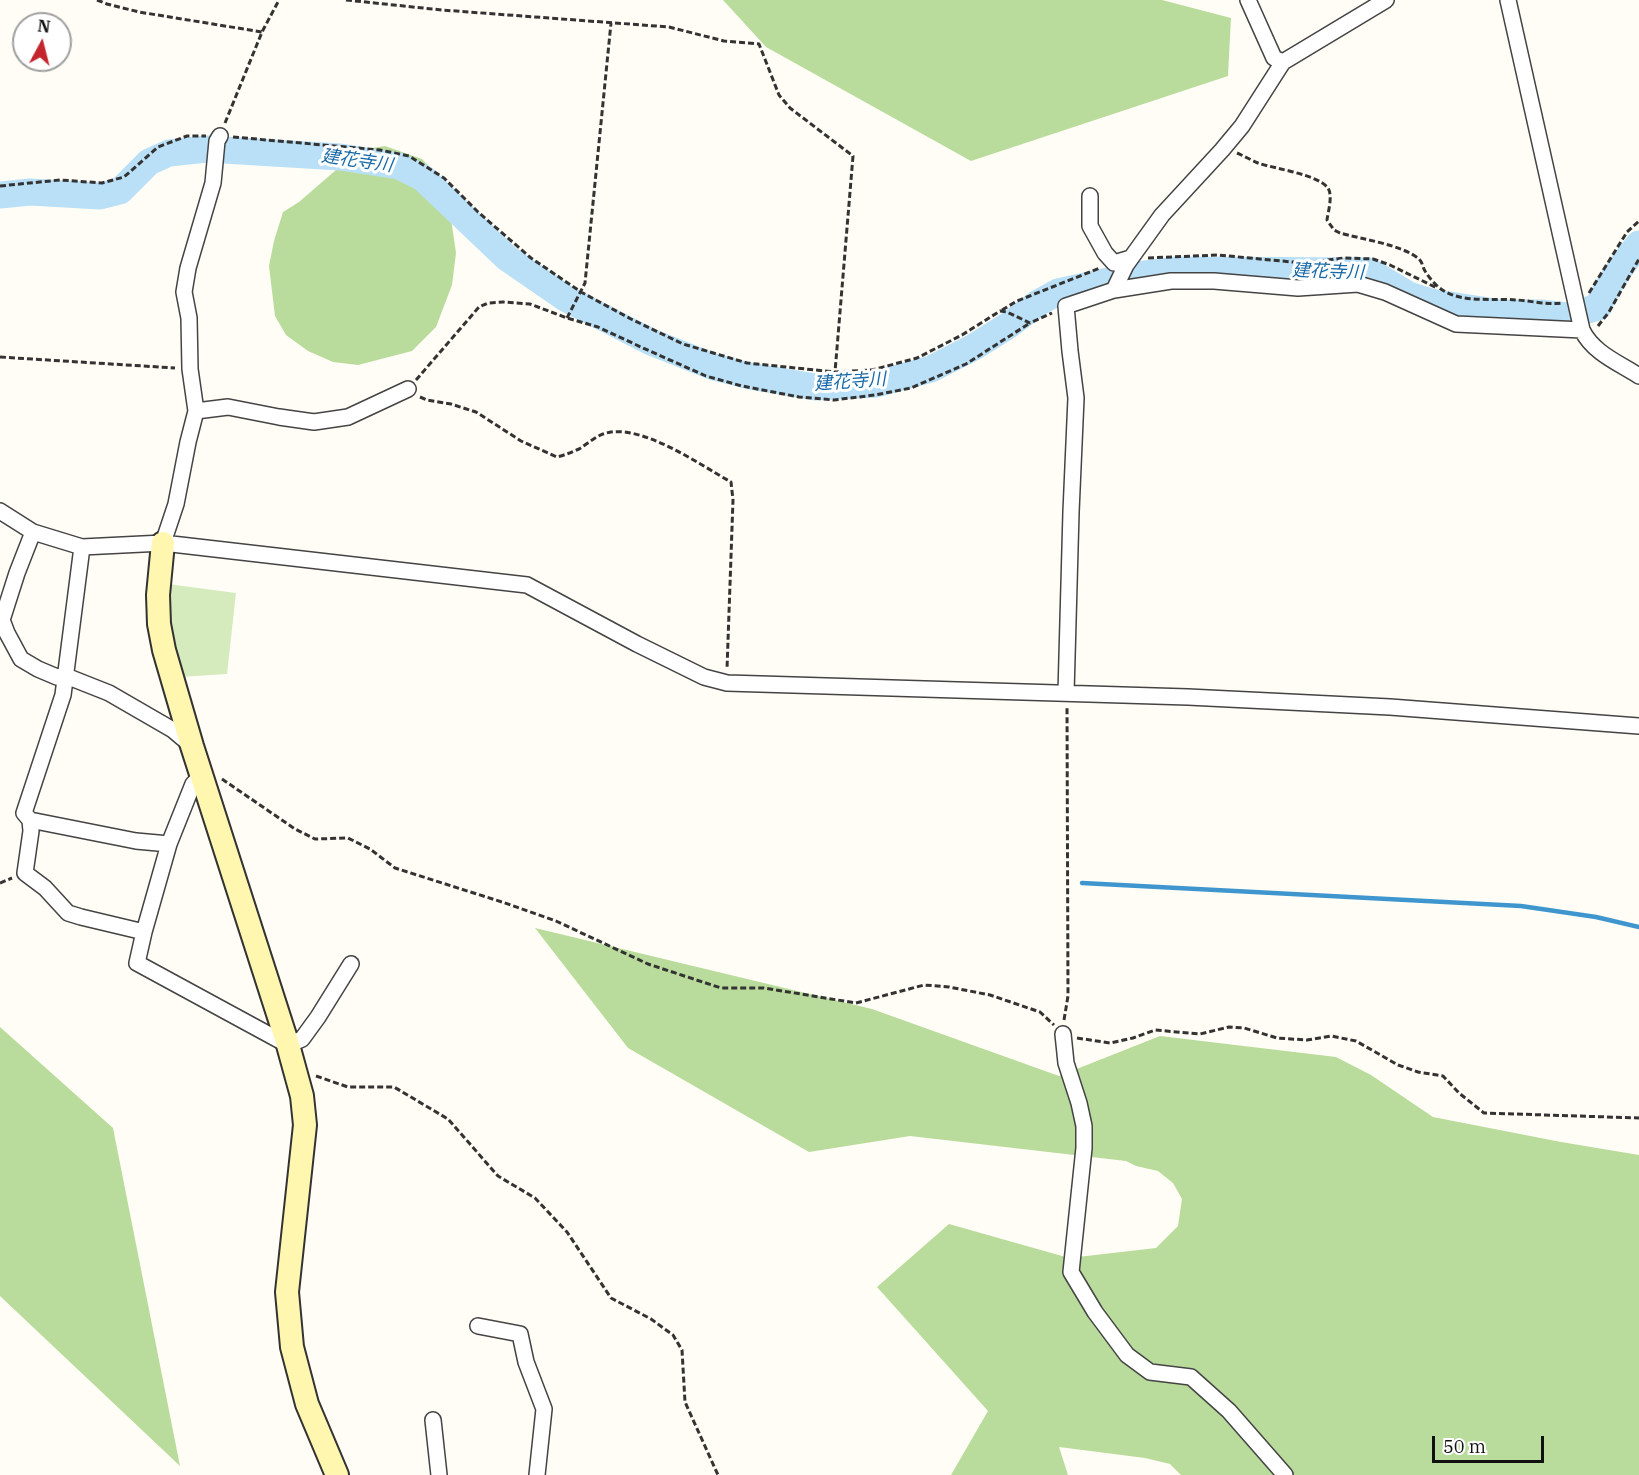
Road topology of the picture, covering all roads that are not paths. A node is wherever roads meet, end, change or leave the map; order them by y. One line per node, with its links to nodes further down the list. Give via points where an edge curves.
1 (1248, 0): 4 (street, via 1274,58)
2 (1386, 0): 4 (street)
3 (1509, 0): 9 (street)
4 (1283, 62): 7 (street, via 1242,126)
5 (219, 139): 12 (street, via 213,183 184,292)
6 (1090, 196): 7 (street, via 1090,226 1105,253)
7 (1124, 262): 8 (street)
8 (1116, 288): 9 (street, via 1214,280 1298,288 1358,284 1456,324); 18 (street, via 1066,306 1077,398)
9 (1582, 328): 10 (street, via 1594,348)
10 (1639, 376)
11 (408, 389): 12 (street, via 348,417 314,422 228,407)
12 (195, 411): 15 (street, via 176,504)
13 (0, 511): 14 (street)
14 (33, 532): 16 (street); 17 (street, via 2,620 21,659 57,677)
15 (163, 543): 16 (street); 18 (street, via 527,585 694,673 727,683); 20 (street, via 159,624)
16 (82, 547): 17 (street)
17 (66, 676): 20 (street, via 109,693 173,730); 22 (street, via 24,813)
18 (1066, 693): 19 (street, via 1390,707)
19 (1639, 726)
20 (192, 746): 21 (street)
21 (202, 775): 23 (street, via 193,784); 27 (street)
22 (30, 820): 23 (street); 24 (street, via 25,873 68,913)
23 (169, 844): 24 (street)
24 (144, 932): 27 (street, via 137,963)
25 (351, 964): 27 (street, via 302,1039)
26 (1063, 1034): 33 (street, via 1066,1063 1084,1126 1071,1272 1127,1355 1150,1372 1191,1377 1229,1411)
27 (288, 1045): 30 (street, via 302,1096 305,1125 287,1292 292,1347 308,1404)
28 (478, 1326): 32 (street, via 520,1334 544,1409)
29 (433, 1420): 31 (street)
30 (337, 1475)
31 (439, 1475)
32 (537, 1475)
33 (1285, 1475)

